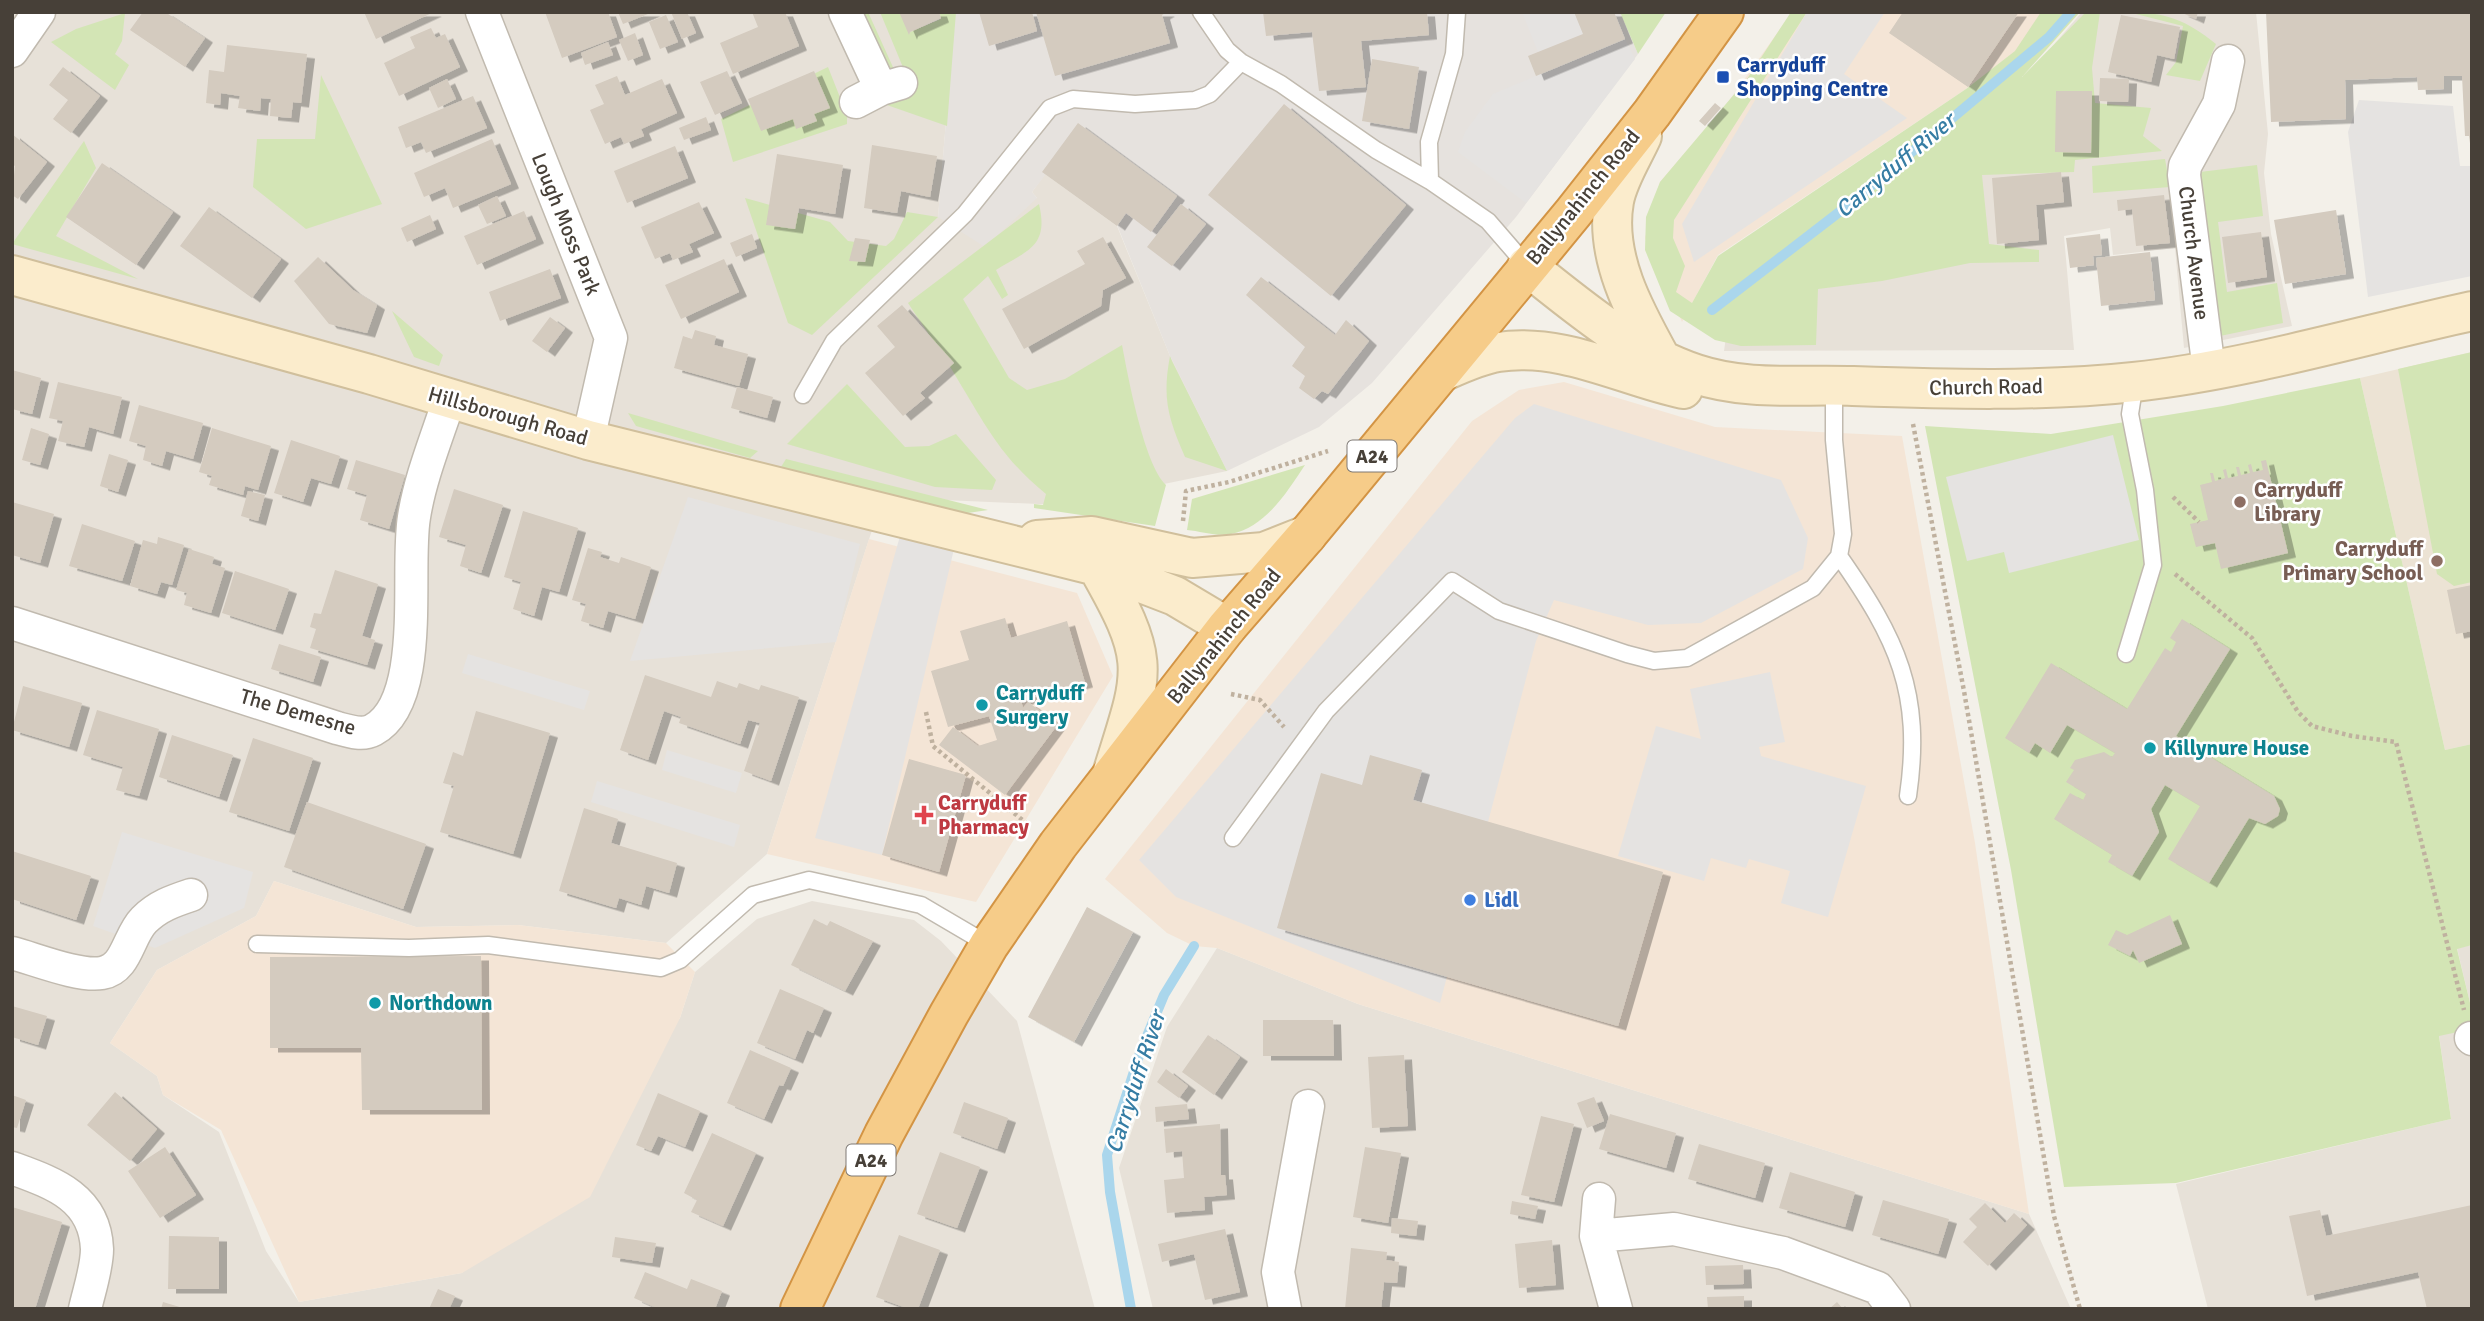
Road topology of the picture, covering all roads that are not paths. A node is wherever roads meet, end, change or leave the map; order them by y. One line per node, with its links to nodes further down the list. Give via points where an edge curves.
1 (38, 12): 7 (street)
2 (482, 12): 24 (street, Lough Moss Park, via 611,338)
3 (845, 12): 10 (street)
4 (1201, 12): 9 (lane)
5 (1457, 12): 12 (lane, via 1454,54 1429,142)
6 (1724, 12): 11 (highway, Ballynahinch Road / A24)
7 (12, 51)
8 (2228, 61): 17 (street, Church Avenue, via 2219,104 2184,175)
9 (1241, 62): 12 (lane, via 1281,83 1376,150); 22 (lane, via 1210,94 1195,100 1135,104 1073,99 1050,108 965,214 834,341)
10 (879, 91)
11 (1652, 113): 13 (highway, Ballynahinch Road / A24); 16 (main road, via 1615,200 1613,238 1636,314)
12 (1430, 181): 13 (lane, via 1488,221)
13 (1527, 266): 16 (main road, Church Road, via 1612,331); 18 (highway, Ballynahinch Road / A24)
14 (12, 275): 23 (main road, Hillsborough Road)
15 (2472, 311): 17 (main road, Church Road)
16 (1661, 359): 20 (main road, Church Road)
17 (2209, 370): 19 (main road, Church Road)
18 (1442, 372): 20 (main road, via 1497,352 1524,350 1585,360 1682,389); 25 (highway, Ballynahinch Road / A24)
19 (2135, 382): 21 (main road, Church Road, via 1908,388); 31 (lane, via 2130,414 2153,565)
20 (1738, 385): 21 (main road, Church Road)
21 (1834, 385): 27 (lane, via 1843,534)
22 (803, 395)
23 (449, 400): 24 (main road, Hillsborough Road); 29 (street, The Demesne, via 414,516 406,673 388,717 372,731 337,728)
24 (588, 440): 26 (main road, Hillsborough Road)
25 (1307, 535): 26 (main road, Hillsborough Road, via 1264,552 1192,558 1092,536); 30 (highway, Ballynahinch Road / A24)
26 (1007, 543): 28 (main road, Hillsborough Road)
27 (1839, 556): 33 (lane, via 1891,637 1911,705 1914,758); 34 (lane, via 1813,588 1688,658 1674,661 1627,654 1499,611 1452,581 1326,711)
28 (1097, 566): 30 (main road, Hillsborough Road, via 1175,596); 32 (main road, via 1126,619 1140,661 1138,690)
29 (12, 623)
30 (1227, 627): 32 (highway, Ballynahinch Road / A24)
31 (2126, 654)
32 (1113, 771): 37 (highway, Ballynahinch Road / A24)
33 (1908, 796)
34 (1233, 838)
35 (191, 895): 38 (street, via 161,906 141,922 117,967 102,974)
36 (257, 944): 37 (lane, via 488,945 661,968 680,960 753,895 809,880 921,905)
37 (989, 945): 44 (highway, Ballynahinch Road / A24, via 884,1134)
38 (12, 953)
39 (1308, 1106): 45 (street, via 1278,1272)
40 (12, 1168): 43 (street, via 74,1195 88,1219 97,1249)
41 (1599, 1199): 42 (street)
42 (1597, 1236): 46 (street); 47 (street, via 1674,1229 1783,1253 1878,1288)
43 (85, 1309)
44 (800, 1309)
45 (1284, 1309)
46 (1616, 1309)
47 (1894, 1309)

